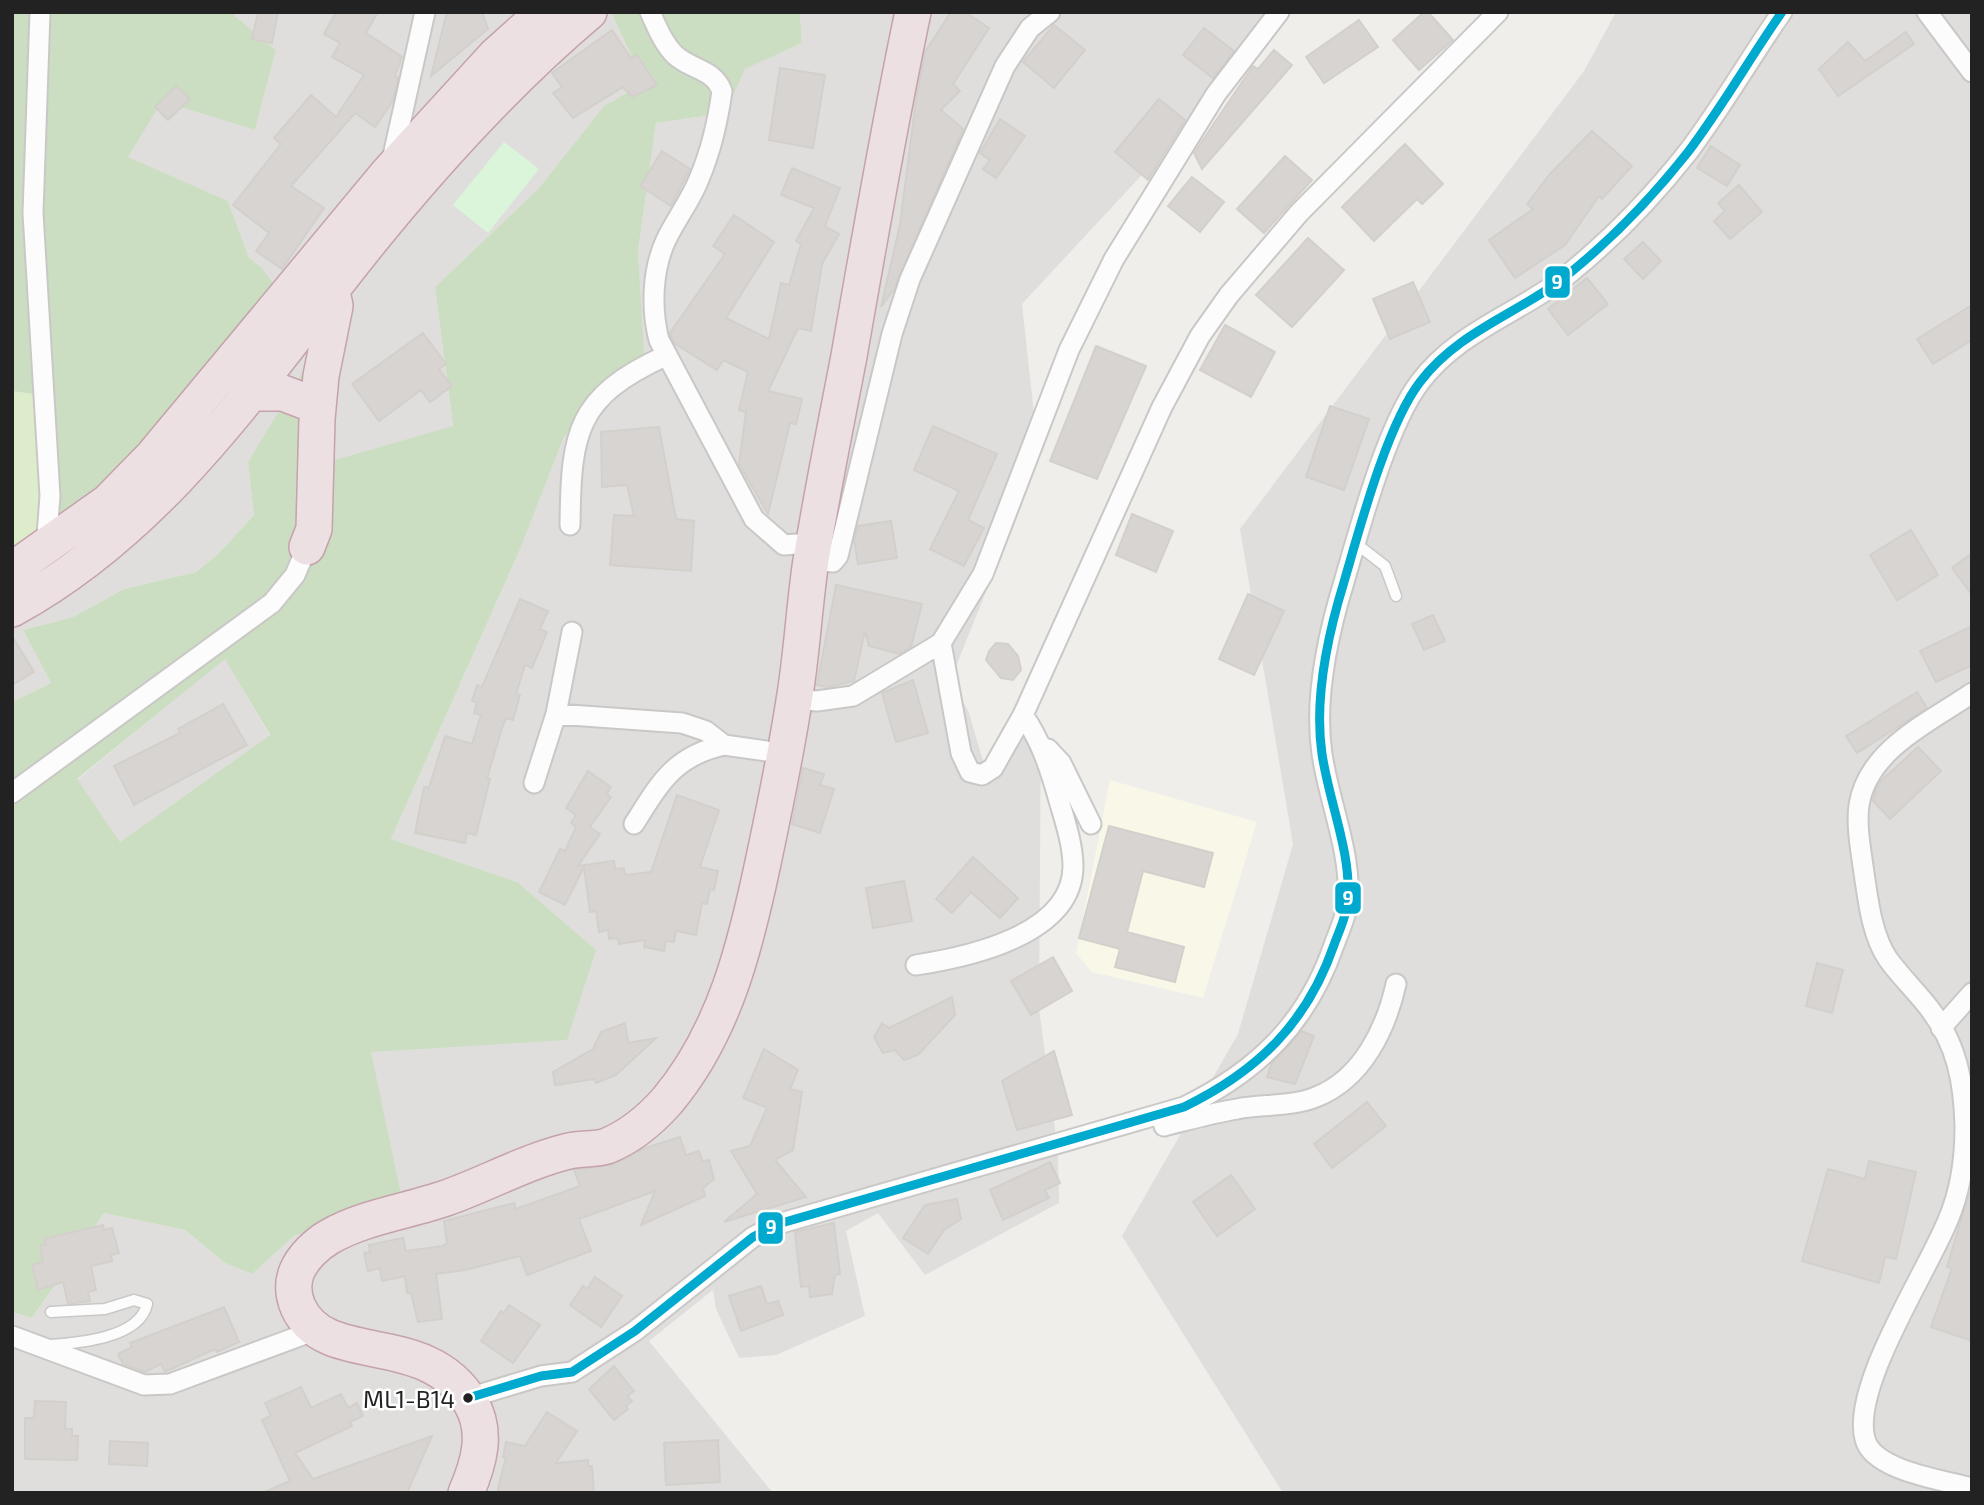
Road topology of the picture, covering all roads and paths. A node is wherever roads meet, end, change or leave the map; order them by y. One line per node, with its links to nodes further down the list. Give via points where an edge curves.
1 (40, 12): 22 (street, via 33,213 50,496)
2 (425, 12): 14 (street)
3 (544, 12): 14 (highway, via 495,56)
4 (589, 12): 15 (highway, via 476,118)
5 (650, 12): 17 (street, via 676,56 709,72 722,90 699,181 665,242 658,267 655,326)
6 (896, 12): 23 (highway)
7 (914, 12): 23 (highway)
8 (1051, 12): 23 (street, via 1030,28 1005,66 910,279 838,556 833,562)
9 (1279, 12): 29 (street, via 1216,94 1119,249 1069,350 983,574)
10 (1498, 12): 33 (street, via 1299,213 1200,336 1162,407)
11 (1782, 12): 24 (street, via 1689,151 1645,202 1570,273 1471,333 1420,381 1399,418)
12 (1927, 12): 13 (street)
13 (1972, 72)
14 (389, 172): 22 (highway, via 153,456 108,502)
15 (332, 290): 16 (highway); 21 (highway, via 335,306 316,430 314,529)
16 (304, 327): 18 (highway); 19 (highway)
17 (665, 356): 20 (street, via 614,384 579,428 573,454); 23 (street, via 754,519 784,545)
18 (251, 393): 19 (highway, via 283,393); 27 (highway, via 159,500 121,535)
19 (304, 401): 21 (highway, via 300,523)
20 (570, 524)
21 (307, 547): 38 (street, via 295,575 272,603)
22 (46, 548): 25 (highway)
23 (804, 552): 31 (highway); 36 (highway)
24 (1353, 552): 26 (lane, via 1363,549 1385,566); 45 (street, via 1323,688 1322,753 1348,885 1348,904 1328,963 1287,1032 1236,1079 1184,1107)
25 (12, 570)
26 (1396, 596)
27 (12, 609)
28 (572, 632): 32 (street)
29 (941, 643): 31 (street, via 852,696); 33 (street, via 961,753 970,772 982,775 993,768)
30 (1972, 693): 44 (street, via 1885,754 1866,779 1858,807 1874,926 1886,957)
31 (795, 699): 46 (highway, via 754,904 726,999 707,1041 664,1105 631,1133 604,1147)
32 (556, 714): 34 (street, via 682,723 706,731); 37 (street)
33 (1023, 715): 35 (street)
34 (724, 745): 36 (street); 39 (street, via 691,755 673,769)
35 (1041, 746): 40 (street, via 1057,756); 41 (street, via 1072,852 1073,869 1063,897 1044,920 1007,941 951,960)
36 (766, 751): 46 (highway, via 730,945 702,1020 678,1058 647,1093 589,1131)
37 (534, 783)
38 (12, 793)
39 (634, 824)
40 (1091, 824)
41 (916, 965)
42 (1396, 984): 45 (street, via 1389,1014 1371,1050 1325,1093 1304,1101 1236,1109 1139,1131)
43 (1972, 993): 44 (street)
44 (1941, 1028): 52 (street, via 1963,1082 1965,1131 1960,1178 1950,1217 1873,1378 1862,1422 1868,1447 1884,1461)
45 (1123, 1126): 51 (street, via 778,1224 753,1237 635,1331 572,1372 541,1376)
46 (568, 1151): 48 (highway, via 330,1236 302,1261 295,1275 298,1305 307,1324)
47 (51, 1312): 50 (lane, via 105,1309 134,1300 147,1304 141,1321 132,1327 82,1343)
48 (316, 1330): 50 (street, via 170,1384 144,1385); 51 (highway, via 347,1344 407,1355 435,1366 452,1377)
49 (12, 1336): 50 (street)
50 (42, 1346)
51 (468, 1398): 53 (highway, via 482,1432)
52 (1972, 1488)
53 (466, 1493)

